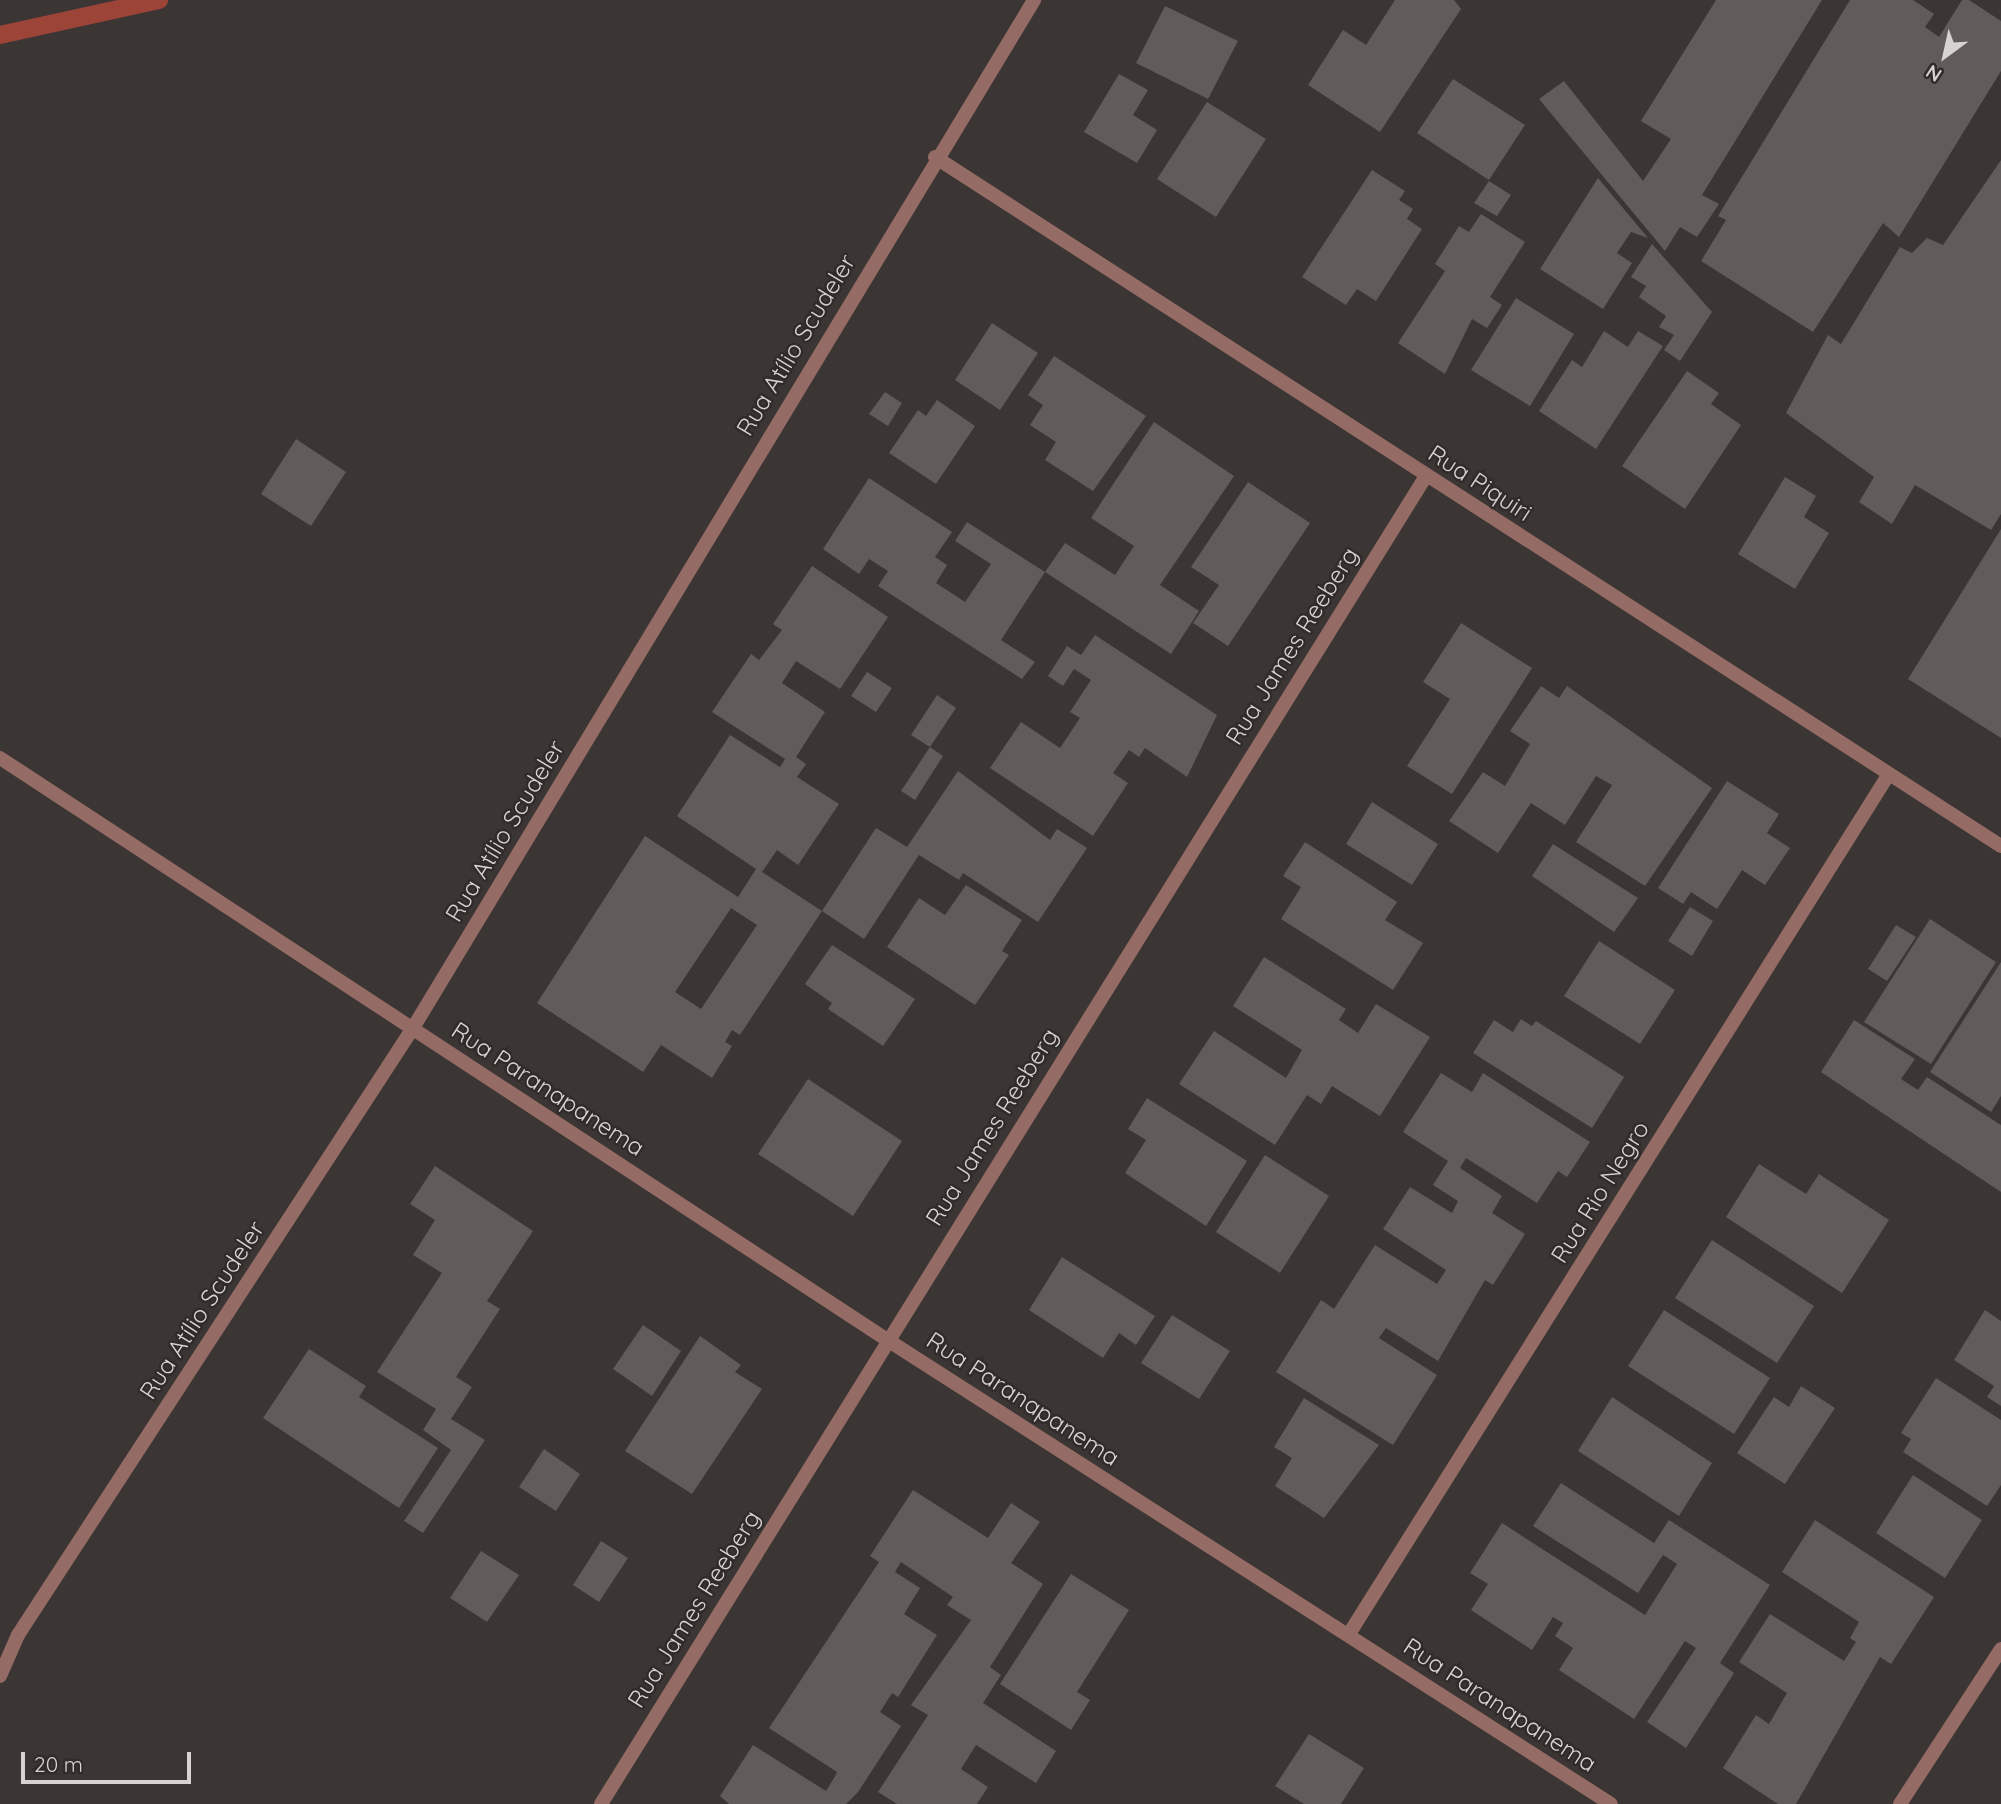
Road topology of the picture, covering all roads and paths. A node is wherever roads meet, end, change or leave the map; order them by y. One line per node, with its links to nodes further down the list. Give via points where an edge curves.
1 (1034, 0): 2 (street, Rua Atílio Scudeler)
2 (935, 157): 3 (street, Rua Piquiri); 7 (street, Rua Atílio Scudeler)
3 (1426, 475): 5 (street, Rua Piquiri); 8 (street, Rua James Reeberg)
4 (0, 758): 7 (street, Rua Paranapanema)
5 (1889, 774): 6 (street, Rua Piquiri); 9 (street, Rua Rio Negro)
6 (2001, 846)
7 (413, 1028): 8 (street, Rua Paranapanema); 11 (street, Rua Atílio Scudeler, via 18,1635)
8 (886, 1339): 9 (street, Rua Paranapanema); 12 (street, Rua James Reeberg)
9 (1349, 1634): 13 (street, Rua Paranapanema)
10 (2001, 1649): 14 (street)
11 (0, 1676)
12 (600, 1804)
13 (1611, 1804)
14 (1900, 1804)

